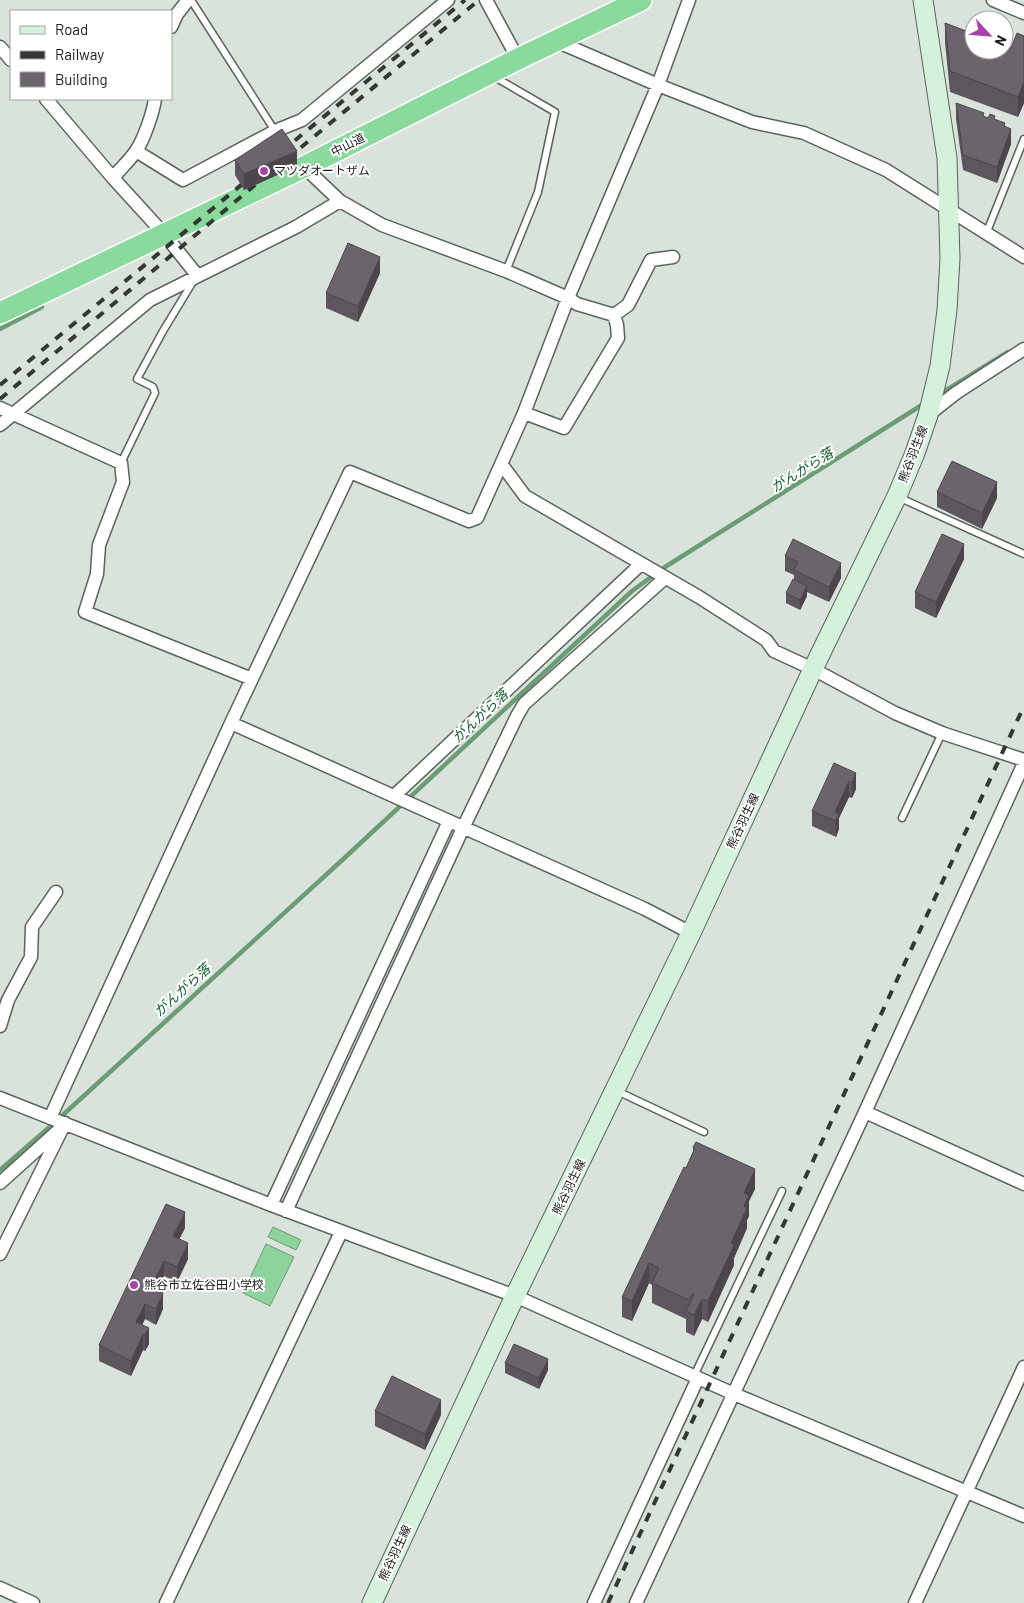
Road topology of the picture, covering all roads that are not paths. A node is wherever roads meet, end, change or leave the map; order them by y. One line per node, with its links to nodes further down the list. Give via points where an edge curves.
1 (190, 0): 9 (street); 18 (lane)
2 (448, 0): 18 (street, via 302,120)
3 (486, 0): 13 (street)
4 (641, 0): 10 (highway, 中山道)
5 (689, 0): 15 (street)
6 (923, 0): 24 (main road, 熊谷羽生線, via 947,158)
7 (993, 0): 8 (street)
8 (1020, 9)
9 (172, 25)
10 (556, 41): 13 (highway, 中山道); 15 (street)
11 (0, 48): 12 (street)
12 (10, 59)
13 (518, 59): 14 (highway, 中山道)
14 (489, 74): 21 (highway, 中山道); 29 (lane, via 555,112 538,192)
15 (658, 85): 24 (street, via 752,122 804,134 886,170); 31 (street)
16 (47, 100): 22 (street)
17 (155, 100): 20 (street)
18 (278, 135): 20 (street, via 183,180)
19 (1024, 139): 26 (lane)
20 (136, 151): 22 (street)
21 (298, 160): 23 (street); 25 (highway, 中山道)
22 (113, 178): 25 (street)
23 (340, 201): 29 (street, via 382,225); 30 (street, via 296,227)
24 (950, 211): 26 (street); 38 (main road, 熊谷羽生線, via 947,310 940,366)
25 (164, 234): 30 (street); 32 (highway, 中山道)
26 (986, 234): 28 (street)
27 (674, 257): 33 (street, via 651,260 628,305)
28 (1024, 257)
29 (506, 271): 31 (street)
30 (197, 275): 36 (street, via 150,300); 40 (lane, via 137,379 153,387 156,393)
31 (568, 298): 33 (street, via 577,304); 37 (street)
32 (0, 313)
33 (614, 315): 37 (street, via 618,338 564,428)
34 (1024, 349): 38 (street)
35 (0, 408): 36 (street)
36 (13, 413): 39 (street); 40 (street)
37 (524, 413): 41 (street)
38 (928, 413): 42 (main road, 熊谷羽生線)
39 (0, 425)
40 (121, 463): 47 (street, via 123,482 99,545 97,574 85,612)
41 (502, 465): 44 (street, via 525,496); 47 (street, via 477,518 469,521 350,472)
42 (897, 496): 43 (lane); 46 (main road, 熊谷羽生線)
43 (1024, 554)
44 (647, 567): 45 (street); 48 (street)
45 (665, 578): 46 (street, via 766,640 774,651); 49 (street)
46 (813, 669): 51 (street, via 895,713); 58 (main road, 熊谷羽生線)
47 (252, 679): 50 (street)
48 (510, 690): 49 (street); 53 (street)
49 (524, 703): 56 (street)
50 (231, 723): 53 (street); 63 (street)
51 (942, 733): 52 (street); 54 (lane)
52 (1024, 762): 62 (street)
53 (395, 797): 55 (street)
54 (902, 818)
55 (449, 821): 56 (street); 69 (street)
56 (463, 828): 58 (street); 70 (street)
57 (56, 892): 59 (street, via 32,927 31,958 8,1000)
58 (691, 933): 60 (main road, 熊谷羽生線)
59 (0, 1026)
60 (616, 1090): 65 (lane); 73 (main road, 熊谷羽生線)
61 (0, 1098): 63 (street)
62 (865, 1112): 67 (street); 76 (street)
63 (50, 1119): 64 (street)
64 (65, 1123): 66 (street); 69 (street); 72 (street)
65 (704, 1132)
66 (0, 1183)
67 (1024, 1184)
68 (782, 1191): 75 (lane)
69 (271, 1206): 70 (street)
70 (286, 1211): 71 (street)
71 (340, 1232): 73 (street); 81 (street)
72 (0, 1254)
73 (515, 1296): 75 (street); 82 (main road, 熊谷羽生線)
74 (1024, 1367): 77 (street)
75 (696, 1377): 76 (street); 83 (street)
76 (734, 1394): 77 (street); 84 (street)
77 (967, 1491): 78 (street); 85 (street)
78 (1024, 1516)
79 (0, 1588): 80 (street)
80 (33, 1603)
81 (166, 1603)
82 (372, 1603)
83 (594, 1603)
84 (636, 1603)
85 (915, 1603)

